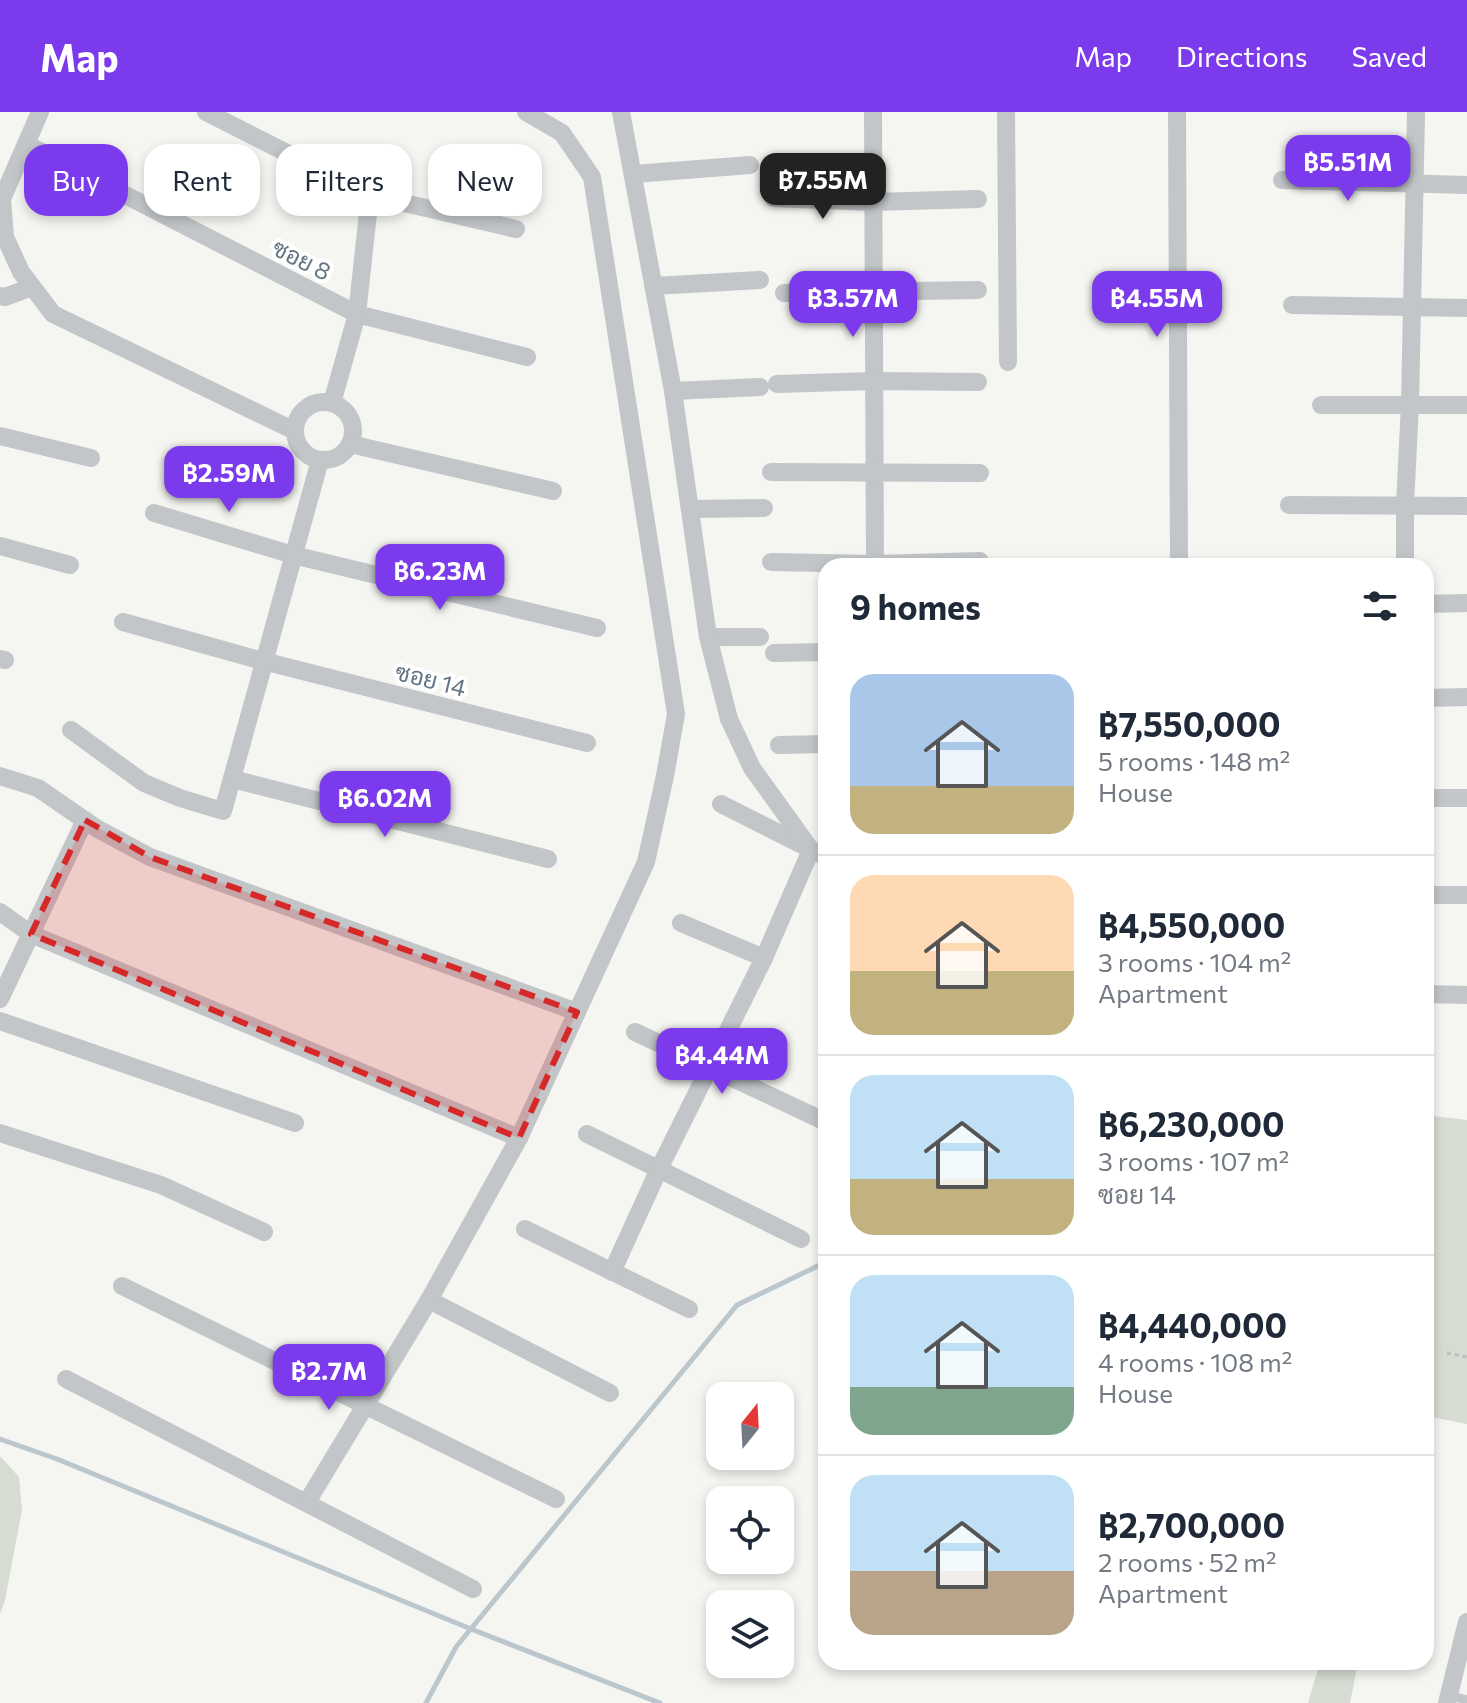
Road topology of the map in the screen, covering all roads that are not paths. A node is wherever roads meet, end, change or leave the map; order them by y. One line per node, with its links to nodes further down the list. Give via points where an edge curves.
1 (40, 112): 9 (street)
2 (206, 112): 11 (street)
3 (526, 112): 103 (street, via 562,133 592,177 676,714 646,862)
4 (621, 112): 13 (street)
5 (873, 112): 22 (street)
6 (1006, 112): 38 (street)
7 (1177, 112): 64 (street)
8 (1416, 112): 16 (street)
9 (26, 144)
10 (24, 147): 14 (street)
11 (276, 147)
12 (750, 165): 13 (street)
13 (634, 174): 27 (street)
14 (5, 178): 21 (street)
15 (1282, 180): 16 (street)
16 (1415, 184): 17 (street); 34 (street)
17 (1467, 185)
18 (128, 196): 36 (street, ซอย 8)
19 (773, 198): 22 (street)
20 (978, 199): 22 (street)
21 (1, 201): 28 (street, via 5,237)
22 (873, 202): 30 (street)
23 (412, 205): 25 (street)
24 (368, 216): 36 (street)
25 (516, 229)
26 (760, 280): 27 (street)
27 (653, 286): 41 (street)
28 (32, 287): 32 (street); 46 (street, via 53,314)
29 (978, 290): 30 (street)
30 (874, 291): 31 (street); 39 (street)
31 (784, 293)
32 (0, 296)
33 (1292, 305): 34 (street)
34 (1412, 307): 35 (street); 43 (street)
35 (1467, 308)
36 (357, 314): 37 (street, ซอย 8); 42 (street)
37 (527, 357)
38 (1008, 362)
39 (874, 381): 40 (street); 41 (street); 52 (street)
40 (978, 382)
41 (673, 391): 59 (street)
42 (332, 403): 46 (street, via 311,404 297,419); 48 (street, via 352,424)
43 (1410, 404): 44 (street); 45 (street); 56 (street)
44 (1321, 405)
45 (1467, 405)
46 (295, 431): 50 (street, via 299,447)
47 (0, 436): 49 (street)
48 (350, 444): 50 (street, via 342,454); 54 (street)
49 (91, 458)
50 (320, 460): 62 (street)
51 (771, 472): 52 (street)
52 (874, 472): 53 (street); 63 (street)
53 (980, 473)
54 (553, 491)
55 (1289, 505): 56 (street)
56 (1405, 505): 57 (street); 65 (street)
57 (1467, 506)
58 (764, 508): 59 (street)
59 (691, 509): 73 (street)
60 (154, 513): 62 (street)
61 (0, 546): 68 (street)
62 (293, 555): 72 (street); 77 (street)
63 (875, 558)
64 (1179, 558)
65 (1405, 558)
66 (771, 562): 67 (street)
67 (818, 563)
68 (70, 565)
69 (1467, 603): 70 (street)
70 (1434, 604)
71 (123, 622): 77 (street, ซอย 14)
72 (597, 628)
73 (708, 637): 74 (street); 90 (street, via 729,719 752,768)
74 (760, 637)
75 (818, 652): 76 (street)
76 (774, 653)
77 (263, 661): 81 (street, ซอย 14); 85 (street)
78 (1467, 697): 79 (street)
79 (1434, 698)
80 (71, 730): 85 (street, via 144,783 180,798 223,811)
81 (587, 743)
82 (818, 744): 83 (street)
83 (779, 745)
84 (0, 776): 89 (street, via 38,788)
85 (232, 779): 93 (street)
86 (1434, 798): 87 (street)
87 (1467, 798)
88 (721, 804): 91 (street)
89 (85, 820): 98 (street); 103 (street, via 150,857)
90 (818, 852)
91 (818, 852)
92 (818, 855): 99 (street)
93 (548, 859)
94 (1434, 895): 95 (street)
95 (1467, 895)
96 (0, 912): 98 (street)
97 (681, 923): 99 (street)
98 (31, 934): 102 (street); 111 (street)
99 (764, 958): 106 (street)
100 (1434, 994): 101 (street)
101 (1467, 995)
102 (0, 999)
103 (577, 1012): 111 (street)
104 (0, 1021): 108 (street)
105 (635, 1032): 106 (street)
106 (709, 1067): 107 (street); 112 (street)
107 (818, 1118)
108 (295, 1123)
109 (0, 1133): 114 (street, via 161,1185)
110 (587, 1134): 112 (street)
111 (519, 1138): 118 (street)
112 (659, 1169): 115 (street); 116 (street)
113 (525, 1229): 116 (street)
114 (264, 1232)
115 (801, 1239)
116 (612, 1272): 119 (street)
117 (122, 1286): 122 (street)
118 (429, 1300): 121 (street); 122 (street)
119 (689, 1309)
120 (66, 1379): 124 (street)
121 (610, 1393)
122 (365, 1406): 123 (street); 124 (street)
123 (556, 1499)
124 (307, 1502): 125 (street)
125 (473, 1589)
126 (1467, 1622): 127 (street)
127 (1448, 1699): 128 (lane)
128 (1467, 1700)

